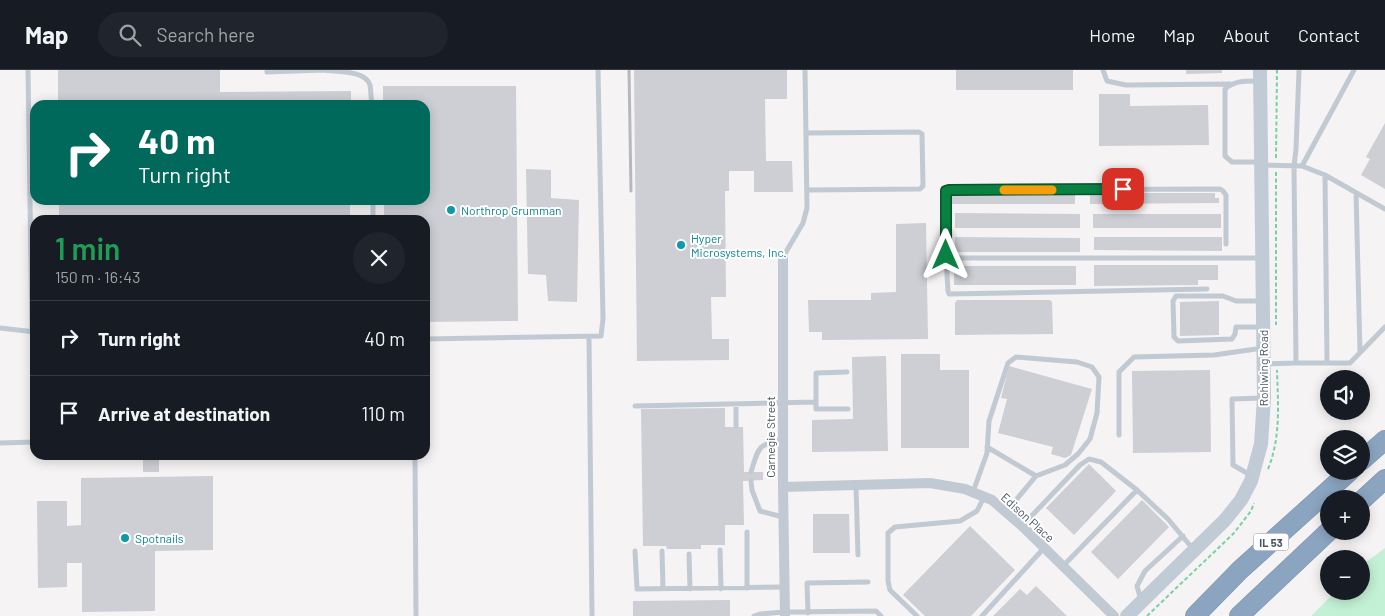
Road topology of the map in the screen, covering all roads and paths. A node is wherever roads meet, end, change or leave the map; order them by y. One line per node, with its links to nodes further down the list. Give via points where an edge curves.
1 (28, 70): 16 (lane)
2 (267, 70): 3 (lane)
3 (324, 70): 11 (lane, via 355,71 365,77 370,83)
4 (598, 70): 31 (lane, via 603,319 601,336)
5 (805, 70): 12 (lane)
6 (1103, 70): 10 (lane, via 1108,81 1126,85)
7 (1299, 70): 14 (lane)
8 (1354, 70): 15 (lane)
9 (1260, 76): 10 (lane); 13 (main road, Rohlwing Road)
10 (1230, 84): 13 (lane, via 1225,89 1226,156 1232,162)
11 (372, 100)
12 (806, 133): 18 (lane); 18 (lane, via 922,134 920,189)
13 (1261, 164): 14 (lane); 24 (main road, Rohlwing Road)
14 (1294, 166): 15 (lane); 35 (lane)
15 (1302, 166): 17 (lane)
16 (30, 175)
17 (1325, 175): 19 (lane); 36 (lane)
18 (808, 190): 22 (lane, via 806,216)
19 (1356, 193): 20 (lane); 34 (lane)
20 (1385, 210)
21 (1226, 244): 23 (lane, via 1226,195 1220,189 949,190 946,191)
22 (783, 257): 41 (street, Carnegie Street)
23 (946, 258): 24 (lane); 25 (lane, via 949,294)
24 (1262, 258): 26 (main road, Rohlwing Road)
25 (1207, 289)
26 (1262, 301): 27 (main road, Rohlwing Road); 27 (lane, via 1236,301 1223,296 1176,296 1173,301 1174,337 1178,340 1232,339 1236,328)
27 (1263, 327): 33 (main road, Rohlwing Road)
28 (0, 328): 30 (lane)
29 (1385, 328): 34 (lane)
30 (30, 332)
31 (589, 337): 32 (lane); 90 (lane)
32 (430, 339)
33 (1263, 348): 37 (main road, Rohlwing Road); 46 (lane, via 1214,355 1134,357 1119,372)
34 (1360, 352): 36 (lane, via 1350,363)
35 (1296, 363): 36 (lane); 37 (lane)
36 (1327, 363)
37 (1263, 364): 39 (main road, Rohlwing Road)
38 (847, 372): 40 (lane, via 816,373)
39 (1264, 398): 56 (main road, Rohlwing Road, via 1261,444); 56 (lane, via 1232,399 1233,465)
40 (816, 402): 41 (lane); 44 (lane, via 816,409)
41 (783, 403): 42 (lane); 47 (street, Carnegie Street)
42 (736, 404): 43 (lane); 45 (lane)
43 (636, 406)
44 (848, 409)
45 (736, 426)
46 (1119, 435)
47 (783, 439): 54 (lane, via 761,446); 61 (street, Carnegie Street)
48 (1385, 440): 52 (highway)
49 (0, 442): 50 (lane)
50 (30, 442)
51 (987, 447): 55 (lane); 55 (lane, via 989,421 1008,363 1016,357 1077,362 1092,367 1100,378 1098,413 1090,439 1065,465); 63 (lane)
52 (1370, 453)
53 (416, 460): 89 (lane)
54 (751, 472)
55 (1036, 476): 66 (lane)
56 (1252, 476): 74 (main road, Rohlwing Road, via 1241,500 1226,520)
57 (1385, 479): 64 (highway)
58 (751, 480): 67 (lane, via 760,511)
59 (1340, 480): 97 (highway, IL 53, via 1240,570)
60 (856, 485): 61 (street, Edison Place); 63 (street, Edison Place, via 930,483); 78 (lane)
61 (783, 487): 67 (street, Carnegie Street)
62 (1137, 490): 68 (lane, via 1101,462 1089,459); 70 (lane); 79 (lane)
63 (973, 493): 65 (street, Edison Place)
64 (1370, 493)
65 (985, 497): 66 (street, Edison Place); 93 (lane, via 977,511 960,521 895,527 888,533 890,590)
66 (1006, 512): 68 (street, Edison Place)
67 (784, 518): 81 (street, Carnegie Street)
68 (1022, 526): 72 (street, Edison Place)
69 (747, 532): 83 (lane)
70 (1182, 536): 74 (lane); 86 (lane, via 1146,571 1137,586)
71 (1320, 540): 98 (highway, IL 53)
72 (1044, 547): 79 (street, Edison Place); 94 (lane)
73 (720, 550): 82 (lane)
74 (1194, 550): 86 (main road, Rohlwing Road)
75 (636, 551): 84 (lane, via 637,590)
76 (662, 551): 84 (lane)
77 (689, 554): 85 (lane)
78 (858, 555)
79 (1063, 566): 95 (street, Edison Place)
80 (868, 582): 87 (lane, via 807,583)
81 (784, 587): 83 (lane); 88 (street, Carnegie Street)
82 (721, 588): 83 (lane); 85 (lane)
83 (747, 588)
84 (663, 589): 85 (lane)
85 (690, 589)
86 (1142, 602): 96 (main road, Rohlwing Road)
87 (808, 613): 88 (lane); 92 (lane, via 876,611)
88 (785, 614): 91 (lane)
89 (416, 616)
90 (592, 616)
91 (754, 616)
92 (882, 616)
93 (917, 616)
94 (982, 616)
95 (1114, 616)
96 (1127, 616)
97 (1195, 616)
98 (1239, 616)

